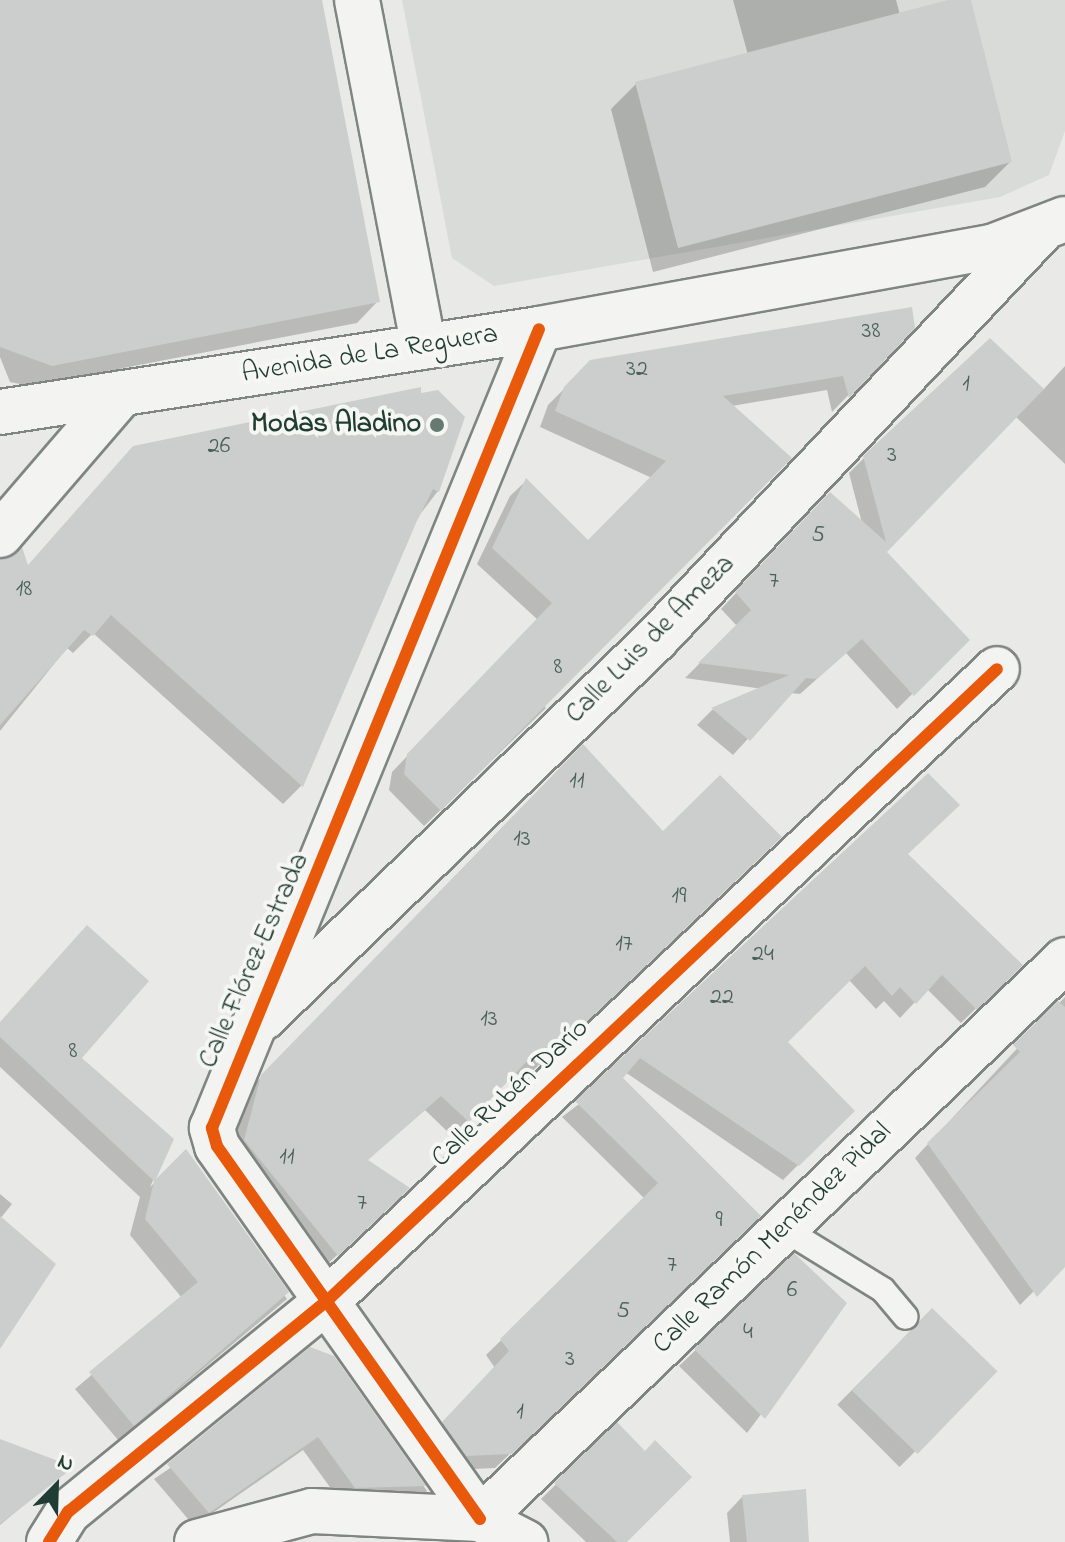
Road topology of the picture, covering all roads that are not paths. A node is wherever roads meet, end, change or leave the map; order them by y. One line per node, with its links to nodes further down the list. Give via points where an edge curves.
1 (357, 0): 4 (street)
2 (1053, 226): 3 (street, Avenida de La Reguera); 10 (street, Calle Luis de Ameza, via 657,638)
3 (539, 329): 4 (street, Avenida de La Reguera); 10 (street, Calle Flórez Estrada, via 393,680 342,824)
4 (424, 347): 5 (street, Avenida de La Reguera)
5 (122, 393): 6 (street, Avenida de La Reguera); 7 (street)
6 (3, 405)
7 (0, 535)
8 (997, 669): 12 (street, Calle Rubén Darío)
9 (1065, 960): 11 (street, Calle Ramón Menéndez Pidal)
10 (247, 1034): 12 (street, Calle Flórez Estrada, via 212,1128 217,1146)
11 (784, 1229): 13 (lane, via 883,1290); 14 (street, Calle Ramón Menéndez Pidal)
12 (329, 1299): 14 (street, Calle Flórez Estrada); 15 (street, Calle Rubén Darío, via 68,1512)
13 (906, 1317)
14 (480, 1519): 16 (street, via 312,1511); 17 (street)
15 (49, 1542)
16 (197, 1542)
17 (525, 1542)

